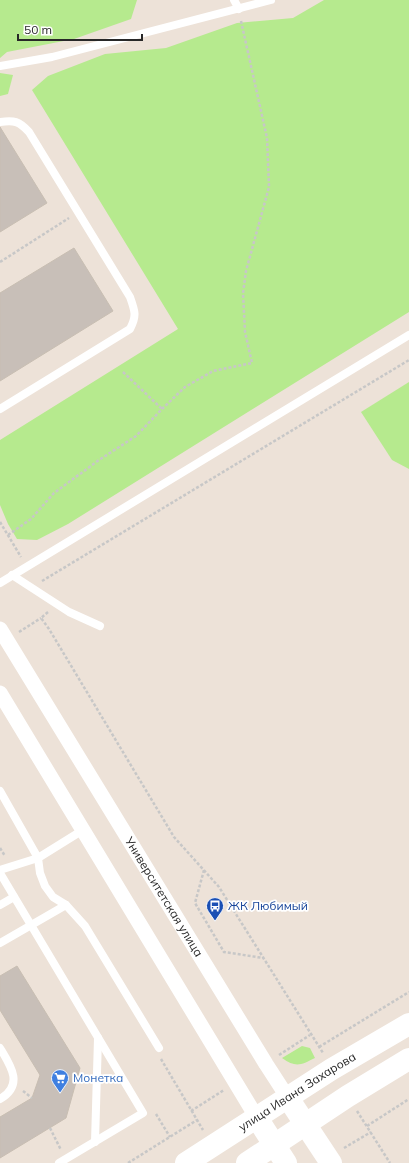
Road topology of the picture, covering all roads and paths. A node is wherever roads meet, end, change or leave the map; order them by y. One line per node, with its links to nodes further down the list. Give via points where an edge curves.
1 (234, 0): 3 (lane)
2 (271, 0): 3 (lane)
3 (239, 9): 4 (lane, via 52,56); 12 (path, via 267,138 269,187 246,271 243,294 245,332 252,363 213,371 185,387)
4 (0, 66)
5 (0, 122): 6 (lane, via 21,124 29,132)
6 (78, 212): 7 (path); 11 (lane, via 130,297 135,319 130,329)
7 (0, 262)
8 (409, 335): 15 (lane)
9 (409, 360): 15 (path, via 36,584)
10 (123, 372): 12 (path)
11 (0, 409)
12 (162, 409): 14 (path, via 136,436 54,493 31,519)
13 (0, 522): 14 (path)
14 (8, 534): 15 (path)
15 (26, 566): 16 (lane)
16 (12, 575): 17 (lane); 18 (lane, via 69,612)
17 (0, 583)
18 (100, 626)
19 (0, 629): 40 (street, Университетская улица)
20 (49, 629): 25 (path, via 174,837)
21 (0, 693): 23 (street)
22 (0, 791): 24 (lane)
23 (83, 830): 24 (lane); 41 (street)
24 (38, 858): 26 (lane); 29 (lane, via 45,886 53,898)
25 (204, 870): 32 (path, via 219,887); 32 (path, via 195,903 224,952)
26 (0, 872): 27 (lane)
27 (14, 897): 28 (lane); 30 (lane)
28 (0, 905)
29 (66, 905): 30 (lane); 38 (lane, via 85,926)
30 (31, 925): 31 (lane); 35 (lane)
31 (0, 943)
32 (263, 958): 40 (path, via 310,1035)
33 (409, 992): 36 (path)
34 (409, 1024): 42 (main road, улица Ивана Захарова)
35 (98, 1038): 50 (lane); 50 (lane, via 143,1113)
36 (319, 1047)
37 (0, 1048): 43 (lane, via 12,1068 14,1083 6,1096)
38 (159, 1048): 45 (path, via 160,1058)
39 (409, 1059): 47 (main road)
40 (266, 1064): 42 (street, Университетская улица)
41 (236, 1083): 45 (path); 46 (street)
42 (288, 1098): 46 (main road, улица Ивана Захарова); 47 (main road, Университетская улица)
43 (0, 1099)
44 (409, 1099): 48 (path)
45 (192, 1111): 53 (path, via 197,1120)
46 (257, 1118): 51 (main road); 54 (main road, улица Ивана Захарова)
47 (305, 1125): 51 (main road); 57 (main road, Университетская улица)
48 (367, 1126)
49 (50, 1128): 52 (path)
50 (95, 1142): 52 (lane)
51 (274, 1145): 55 (main road); 56 (main road)
52 (62, 1161)
53 (128, 1163)
54 (186, 1163)
55 (247, 1163)
56 (286, 1163)
57 (331, 1163)

